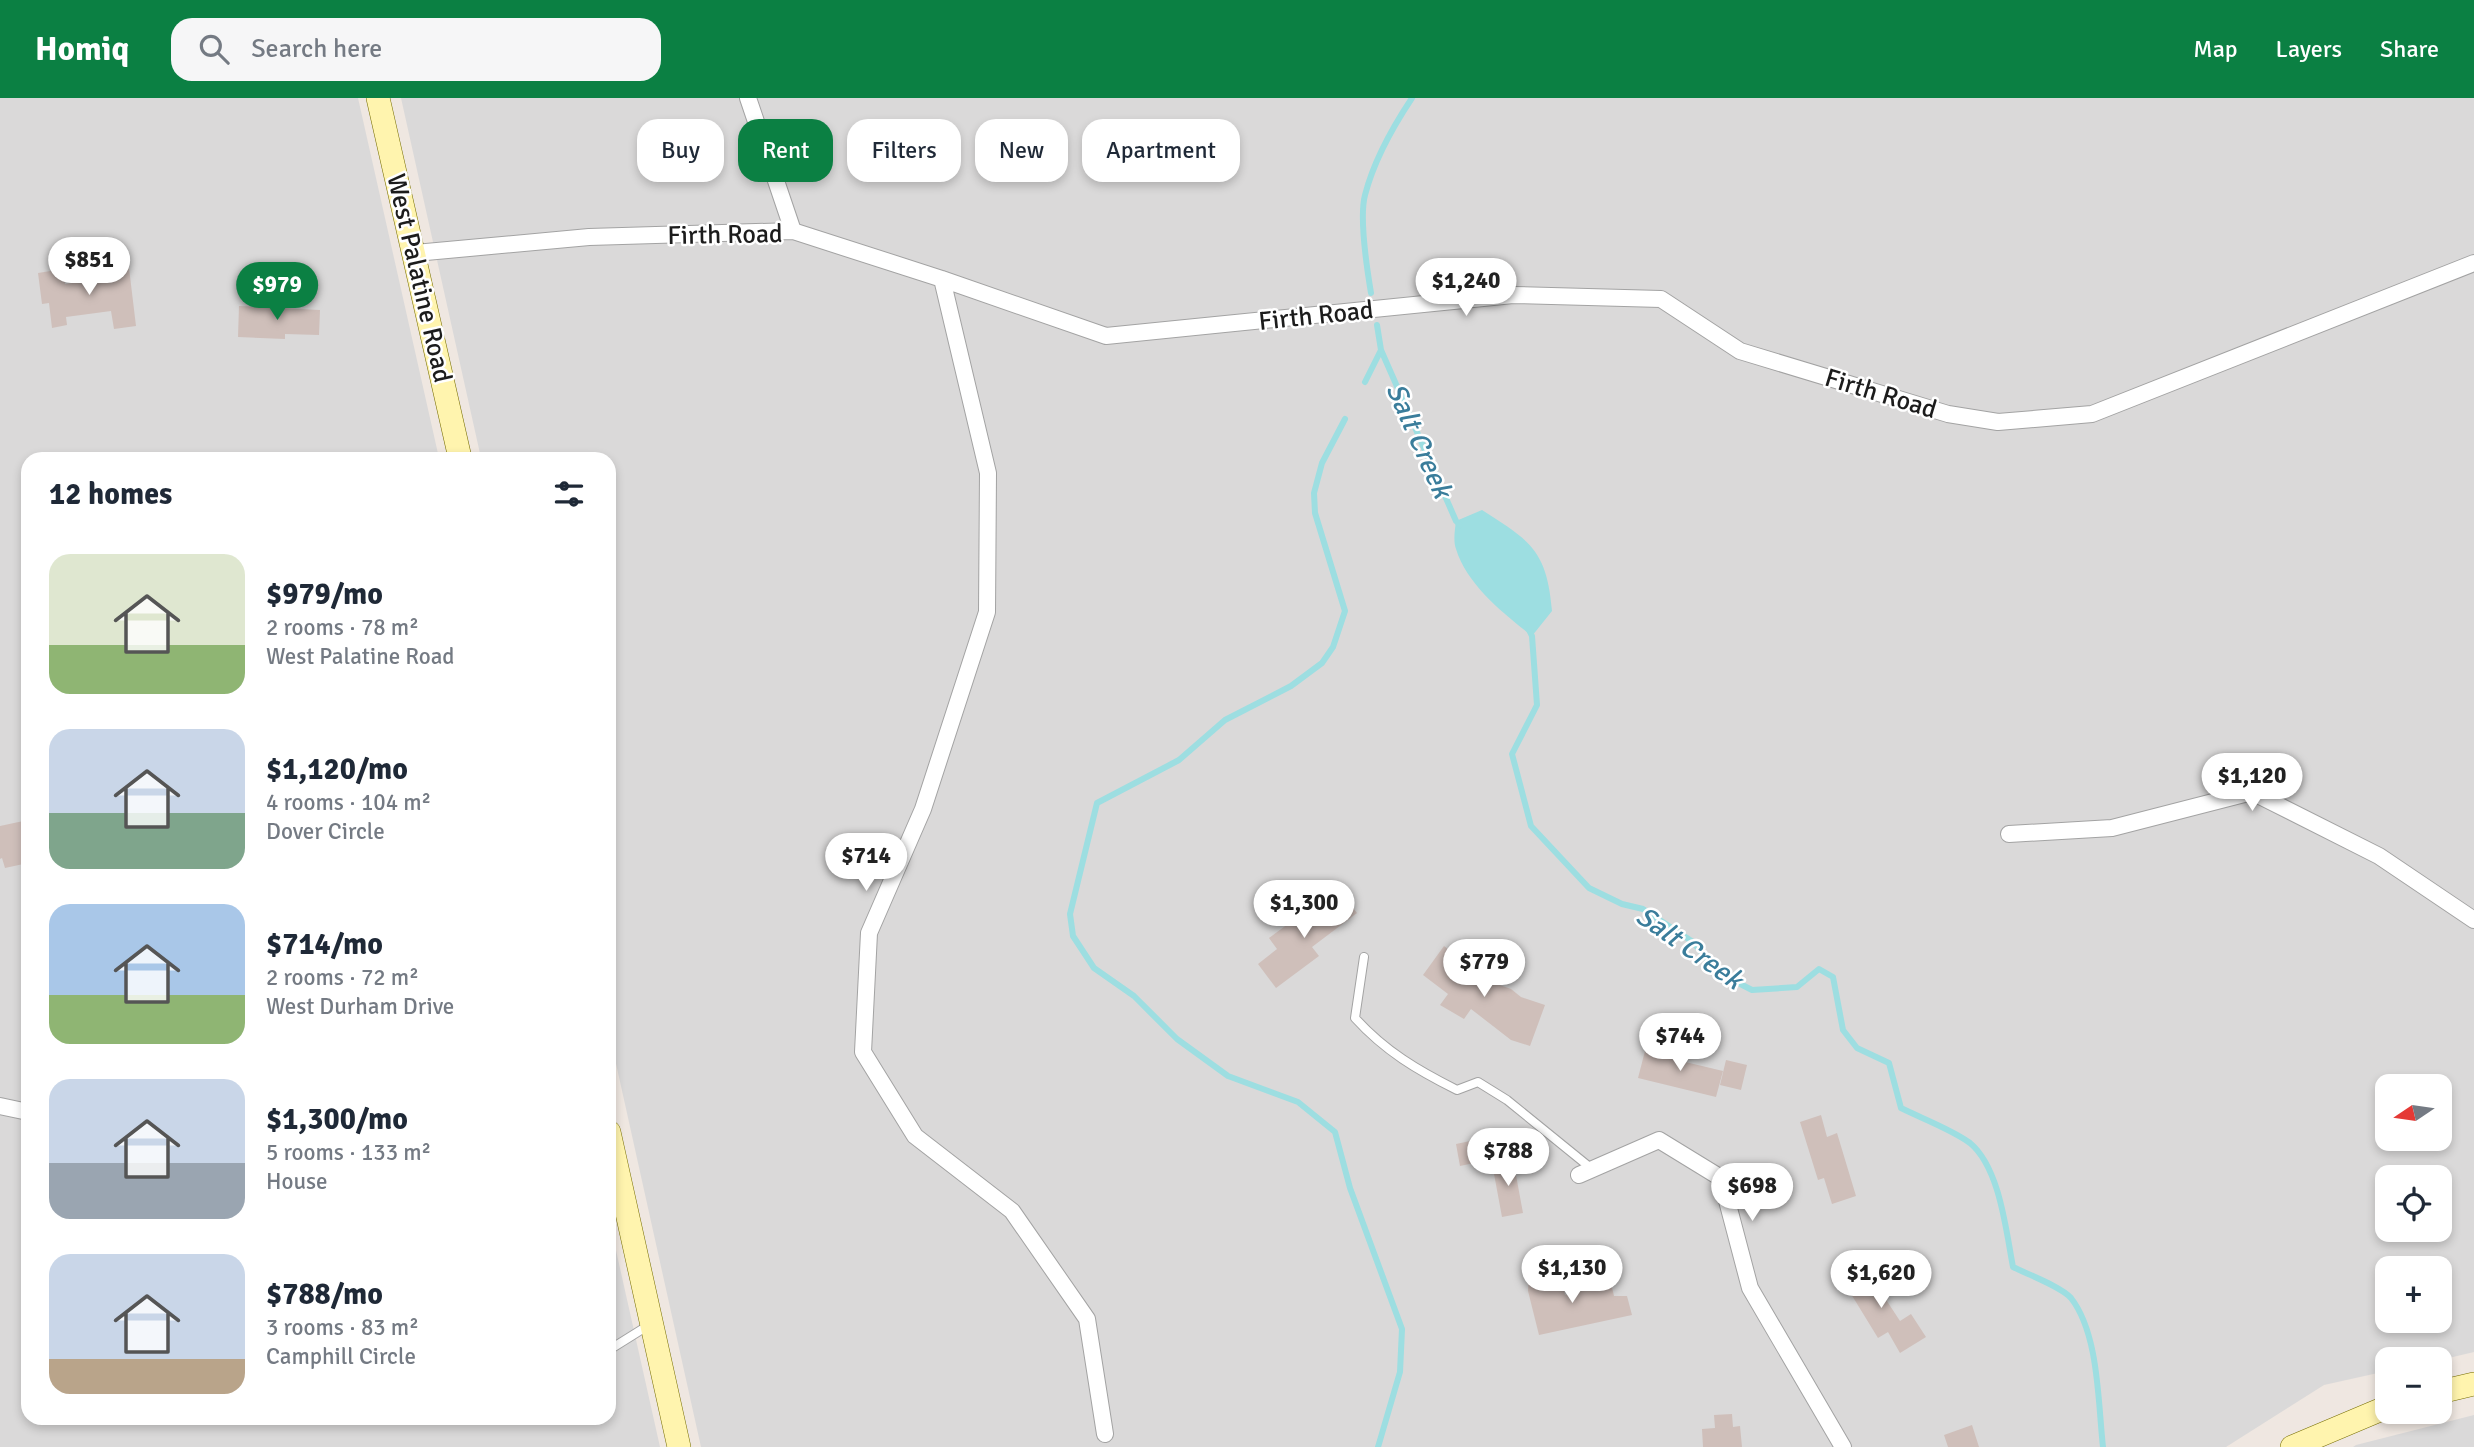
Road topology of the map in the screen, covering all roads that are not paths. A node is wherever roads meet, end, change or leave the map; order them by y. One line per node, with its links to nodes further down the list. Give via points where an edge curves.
1 (379, 98): 4 (main road, West Palatine Road)
2 (748, 98): 3 (street)
3 (793, 231): 4 (street, Firth Road, via 589,237); 6 (street, Firth Road)
4 (415, 253): 7 (main road, West Palatine Road)
5 (2474, 263): 6 (street, Firth Road, via 2092,414 1998,422 1948,414 1740,351 1661,299 1513,295 1105,336)
6 (942, 279): 20 (street, via 988,473 987,612 923,809 869,933 863,1052 915,1136 1012,1210 1087,1319)
7 (459, 452)
8 (2010, 834): 9 (street, via 2112,828 2252,792 2379,856)
9 (2474, 920)
10 (1364, 957): 14 (lane, via 1355,1018 1377,1043 1457,1090 1478,1082 1507,1100)
11 (0, 1106): 12 (street)
12 (21, 1110)
13 (616, 1164): 15 (main road)
14 (1586, 1172): 22 (street, via 1659,1140 1721,1178 1750,1288)
15 (651, 1323): 16 (lane); 21 (main road)
16 (616, 1346)
17 (2474, 1384): 18 (main road)
18 (2452, 1389)
19 (2375, 1412): 23 (main road)
20 (1105, 1434)
21 (679, 1447)
22 (1843, 1447)
23 (2292, 1447)

